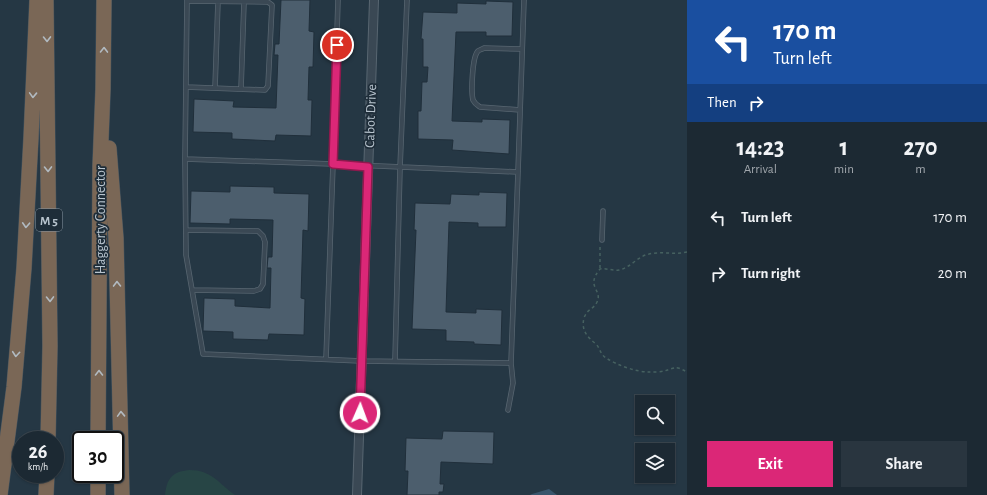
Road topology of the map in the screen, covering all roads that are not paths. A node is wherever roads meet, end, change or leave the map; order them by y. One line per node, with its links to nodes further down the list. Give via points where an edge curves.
1 (37, 0): 30 (highway, one-way to 30, via 24,260)
2 (46, 0): 32 (highway, M 5, one-way to 32, via 50,346)
3 (104, 0): 14 (highway, Haggerty Connector, one-way to 3)
4 (187, 0): 9 (lane); 12 (lane)
5 (338, 0): 18 (lane)
6 (374, 0): 19 (street, Cabot Drive)
7 (407, 0): 20 (lane)
8 (524, 0): 11 (lane)
9 (218, 1): 10 (lane); 13 (lane)
10 (244, 2): 15 (lane); 15 (lane, via 268,2 272,5 268,86 264,90)
11 (522, 49): 16 (lane); 16 (lane, via 479,50 473,63 472,93 480,107)
12 (186, 87): 13 (lane); 17 (lane)
13 (215, 88): 15 (lane)
14 (103, 89): 33 (highway, Haggerty Connector, one-way to 14); 40 (highway, one-way to 14, via 116,238)
15 (241, 89)
16 (520, 110): 21 (lane)
17 (185, 159): 18 (lane); 23 (lane)
18 (333, 164): 19 (lane); 26 (lane)
19 (368, 167): 20 (lane); 27 (street, Cabot Drive)
20 (400, 168): 21 (lane); 28 (lane)
21 (518, 172): 29 (lane)
22 (603, 211): 24 (lane)
23 (186, 230): 25 (lane, via 186,255); 25 (lane, via 258,231 265,242 263,284 260,290)
24 (602, 240)
25 (192, 290): 26 (lane, via 203,354)
26 (326, 359): 27 (lane)
27 (361, 361): 28 (lane); 41 (street, Cabot Drive)
28 (395, 361): 29 (lane)
29 (511, 363): 31 (lane, via 513,383)
30 (14, 387): 36 (highway); 37 (highway)
31 (508, 410)
32 (48, 431)
33 (98, 431)
34 (47, 483): 38 (highway)
35 (98, 483): 39 (highway)
36 (0, 495)
37 (10, 495)
38 (46, 495)
39 (98, 495)
40 (122, 495)
41 (357, 495)

